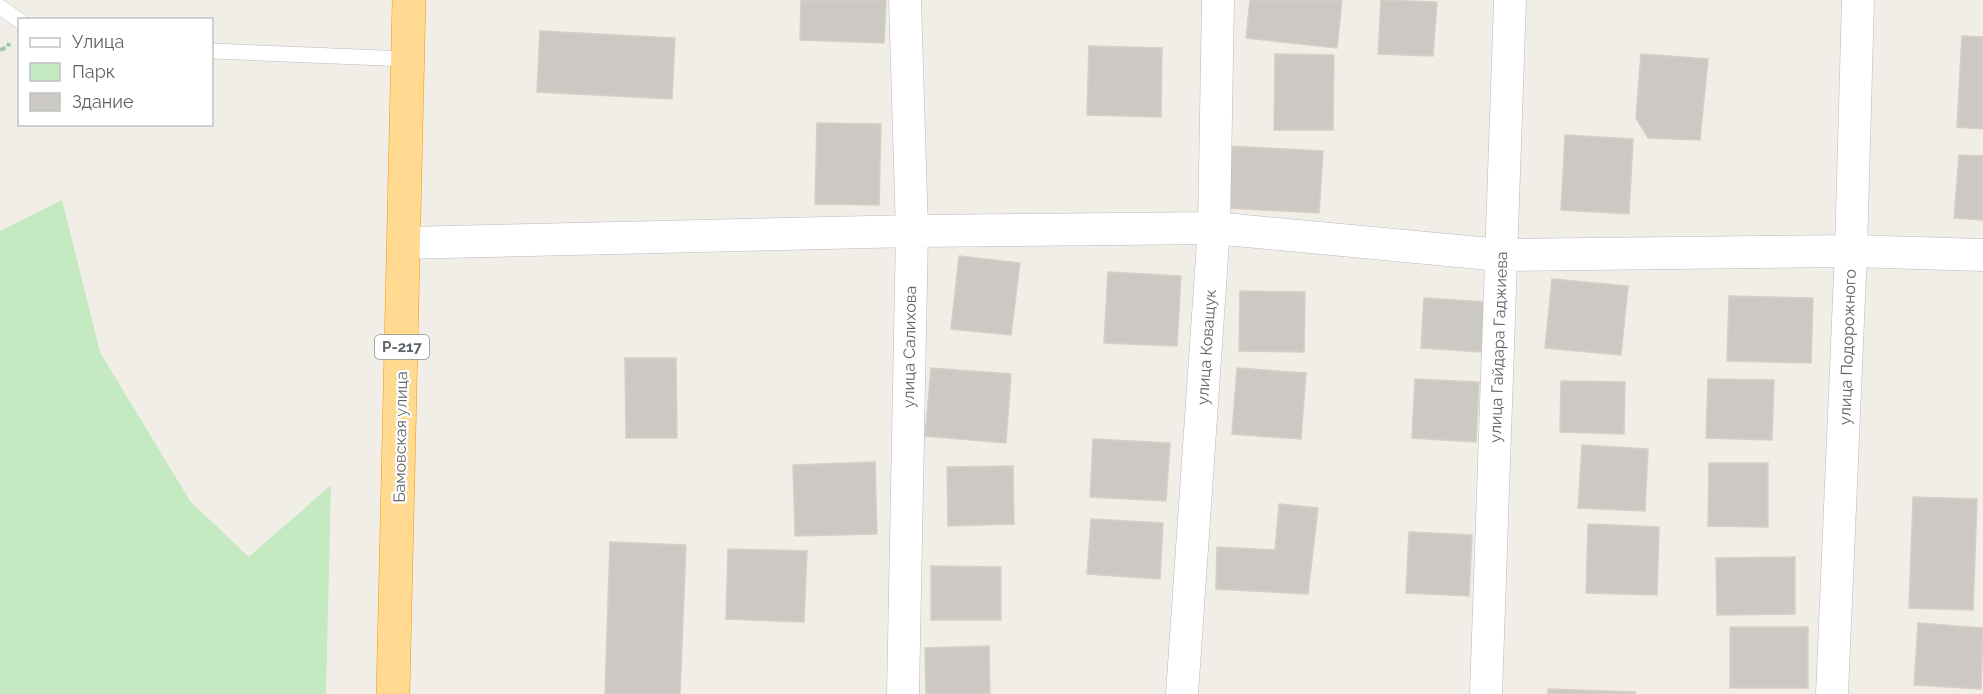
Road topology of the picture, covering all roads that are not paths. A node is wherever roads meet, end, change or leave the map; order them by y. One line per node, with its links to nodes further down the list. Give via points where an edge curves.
1 (409, 0): 9 (highway, Бамовская улица / Р-217)
2 (906, 0): 11 (street, улица Салихова)
3 (1218, 0): 10 (street, улица Коващук)
4 (1510, 0): 14 (street, улица Гайдара Гаджиева)
5 (1858, 0): 13 (street, улица Подорожного)
6 (0, 7): 7 (lane)
7 (18, 20)
8 (213, 51): 9 (lane)
9 (408, 59): 12 (highway, Бамовская улица / Р-217)
10 (1214, 228): 11 (street); 14 (street); 18 (street, улица Коващук)
11 (912, 231): 12 (street); 17 (street, улица Салихова)
12 (404, 243): 16 (highway, Бамовская улица / Р-217)
13 (1851, 251): 14 (street); 15 (street); 20 (street, улица Подорожного)
14 (1501, 255): 19 (street, улица Гайдара Гаджиева)
15 (1983, 255)
16 (393, 694)
17 (903, 694)
18 (1182, 694)
19 (1486, 694)
20 (1832, 694)

